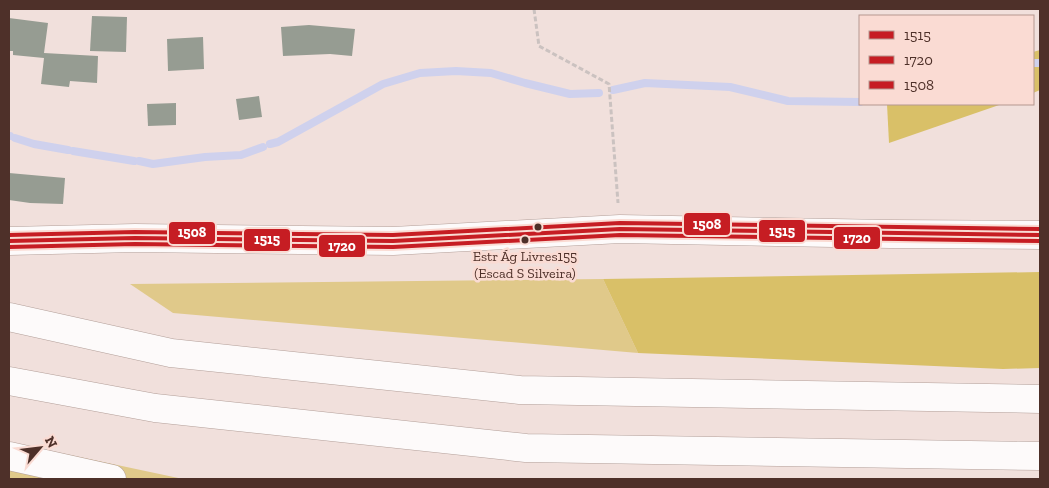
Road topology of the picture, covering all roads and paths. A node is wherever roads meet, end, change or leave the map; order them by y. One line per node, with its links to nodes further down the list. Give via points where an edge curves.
1 (534, 9): 2 (path, via 539,46 609,84)
2 (620, 229): 3 (main road); 4 (main road, via 393,241 135,238)
3 (1040, 235)
4 (9, 241)
5 (9, 317): 7 (main road, via 171,353 520,390)
6 (9, 381): 9 (main road, via 155,408 526,448)
7 (1040, 399)
8 (9, 456): 10 (main road)
9 (1040, 456)
10 (112, 479)

